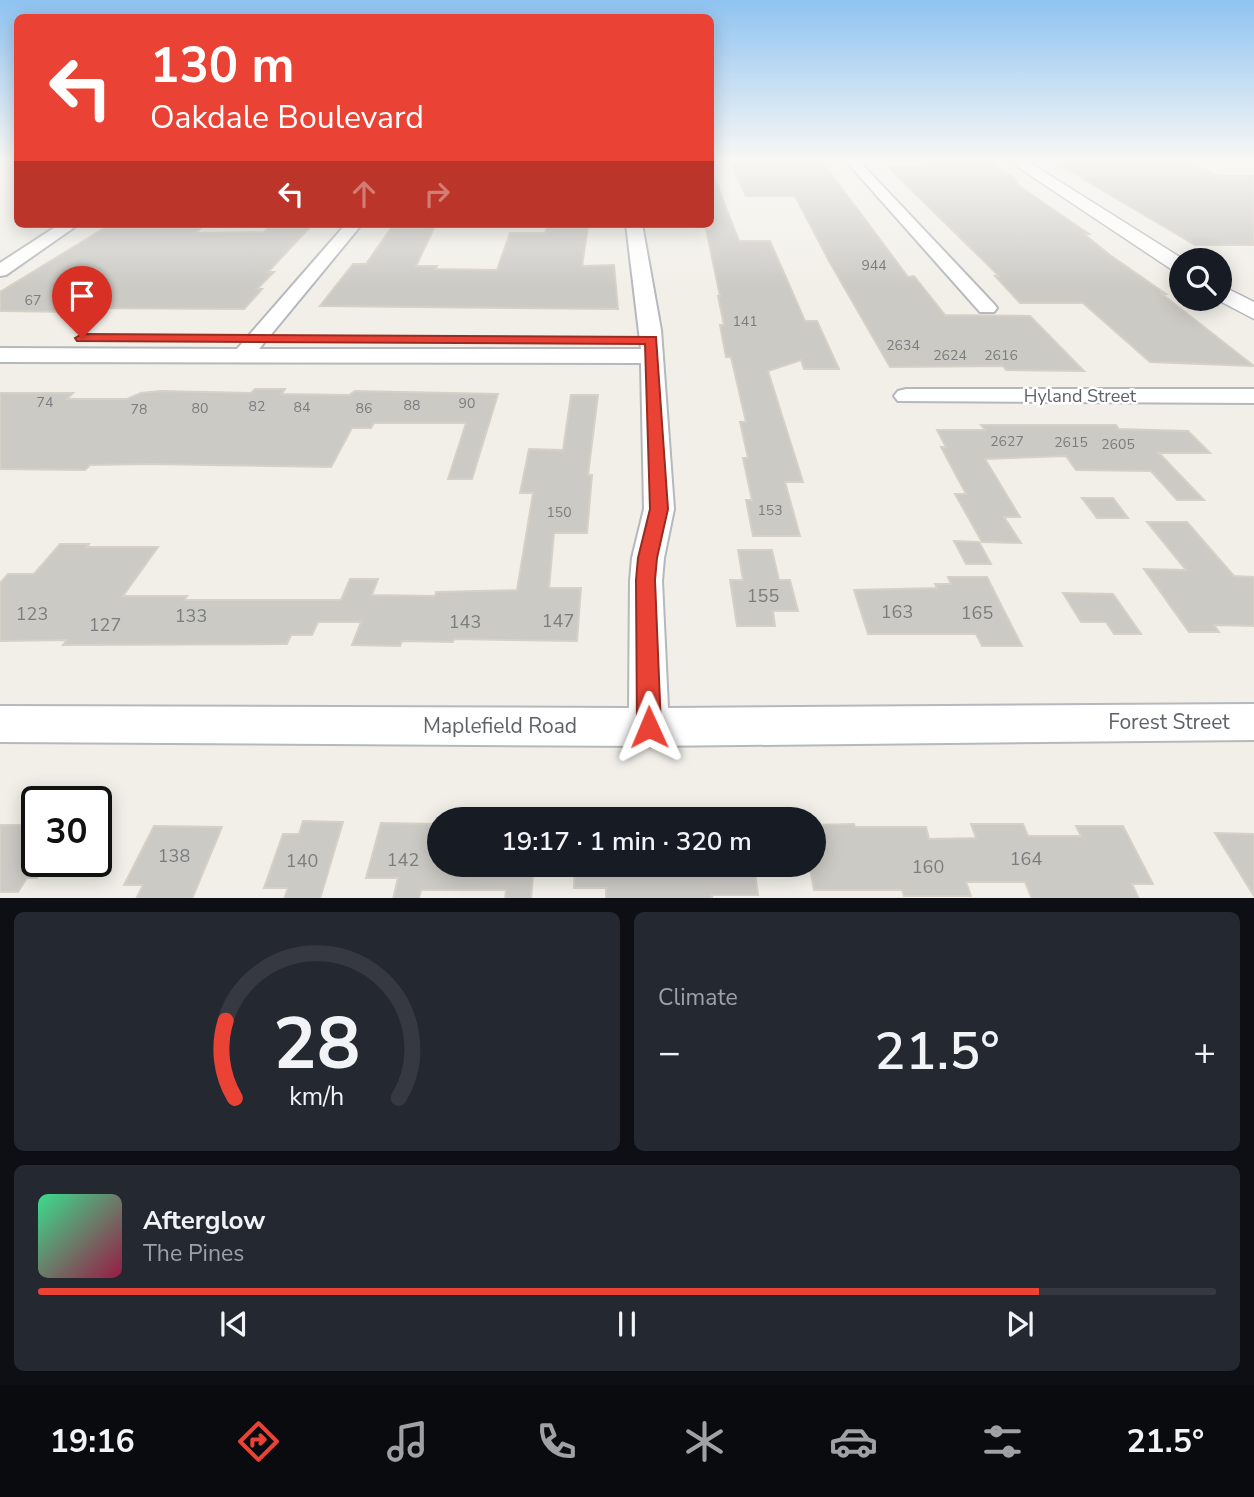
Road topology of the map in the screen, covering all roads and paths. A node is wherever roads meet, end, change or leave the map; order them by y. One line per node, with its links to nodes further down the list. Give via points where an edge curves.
1 (890, 203): 9 (street)
2 (1082, 203): 6 (street)
3 (65, 228): 7 (street)
4 (351, 228): 12 (street)
5 (635, 228): 13 (street)
6 (1169, 259)
7 (0, 271)
8 (1238, 303): 10 (street)
9 (987, 308)
10 (1254, 325)
11 (0, 338): 12 (street)
12 (250, 347): 13 (street); 14 (street)
13 (652, 348): 20 (street, via 659,509 646,580)
14 (0, 355)
15 (906, 396): 16 (street, Hyland Street)
16 (1254, 396)
17 (1085, 722): 18 (street, Forest Street); 20 (street, Maplefield Road)
18 (1254, 723)
19 (0, 724): 20 (street, Maplefield Road)
20 (649, 727)

